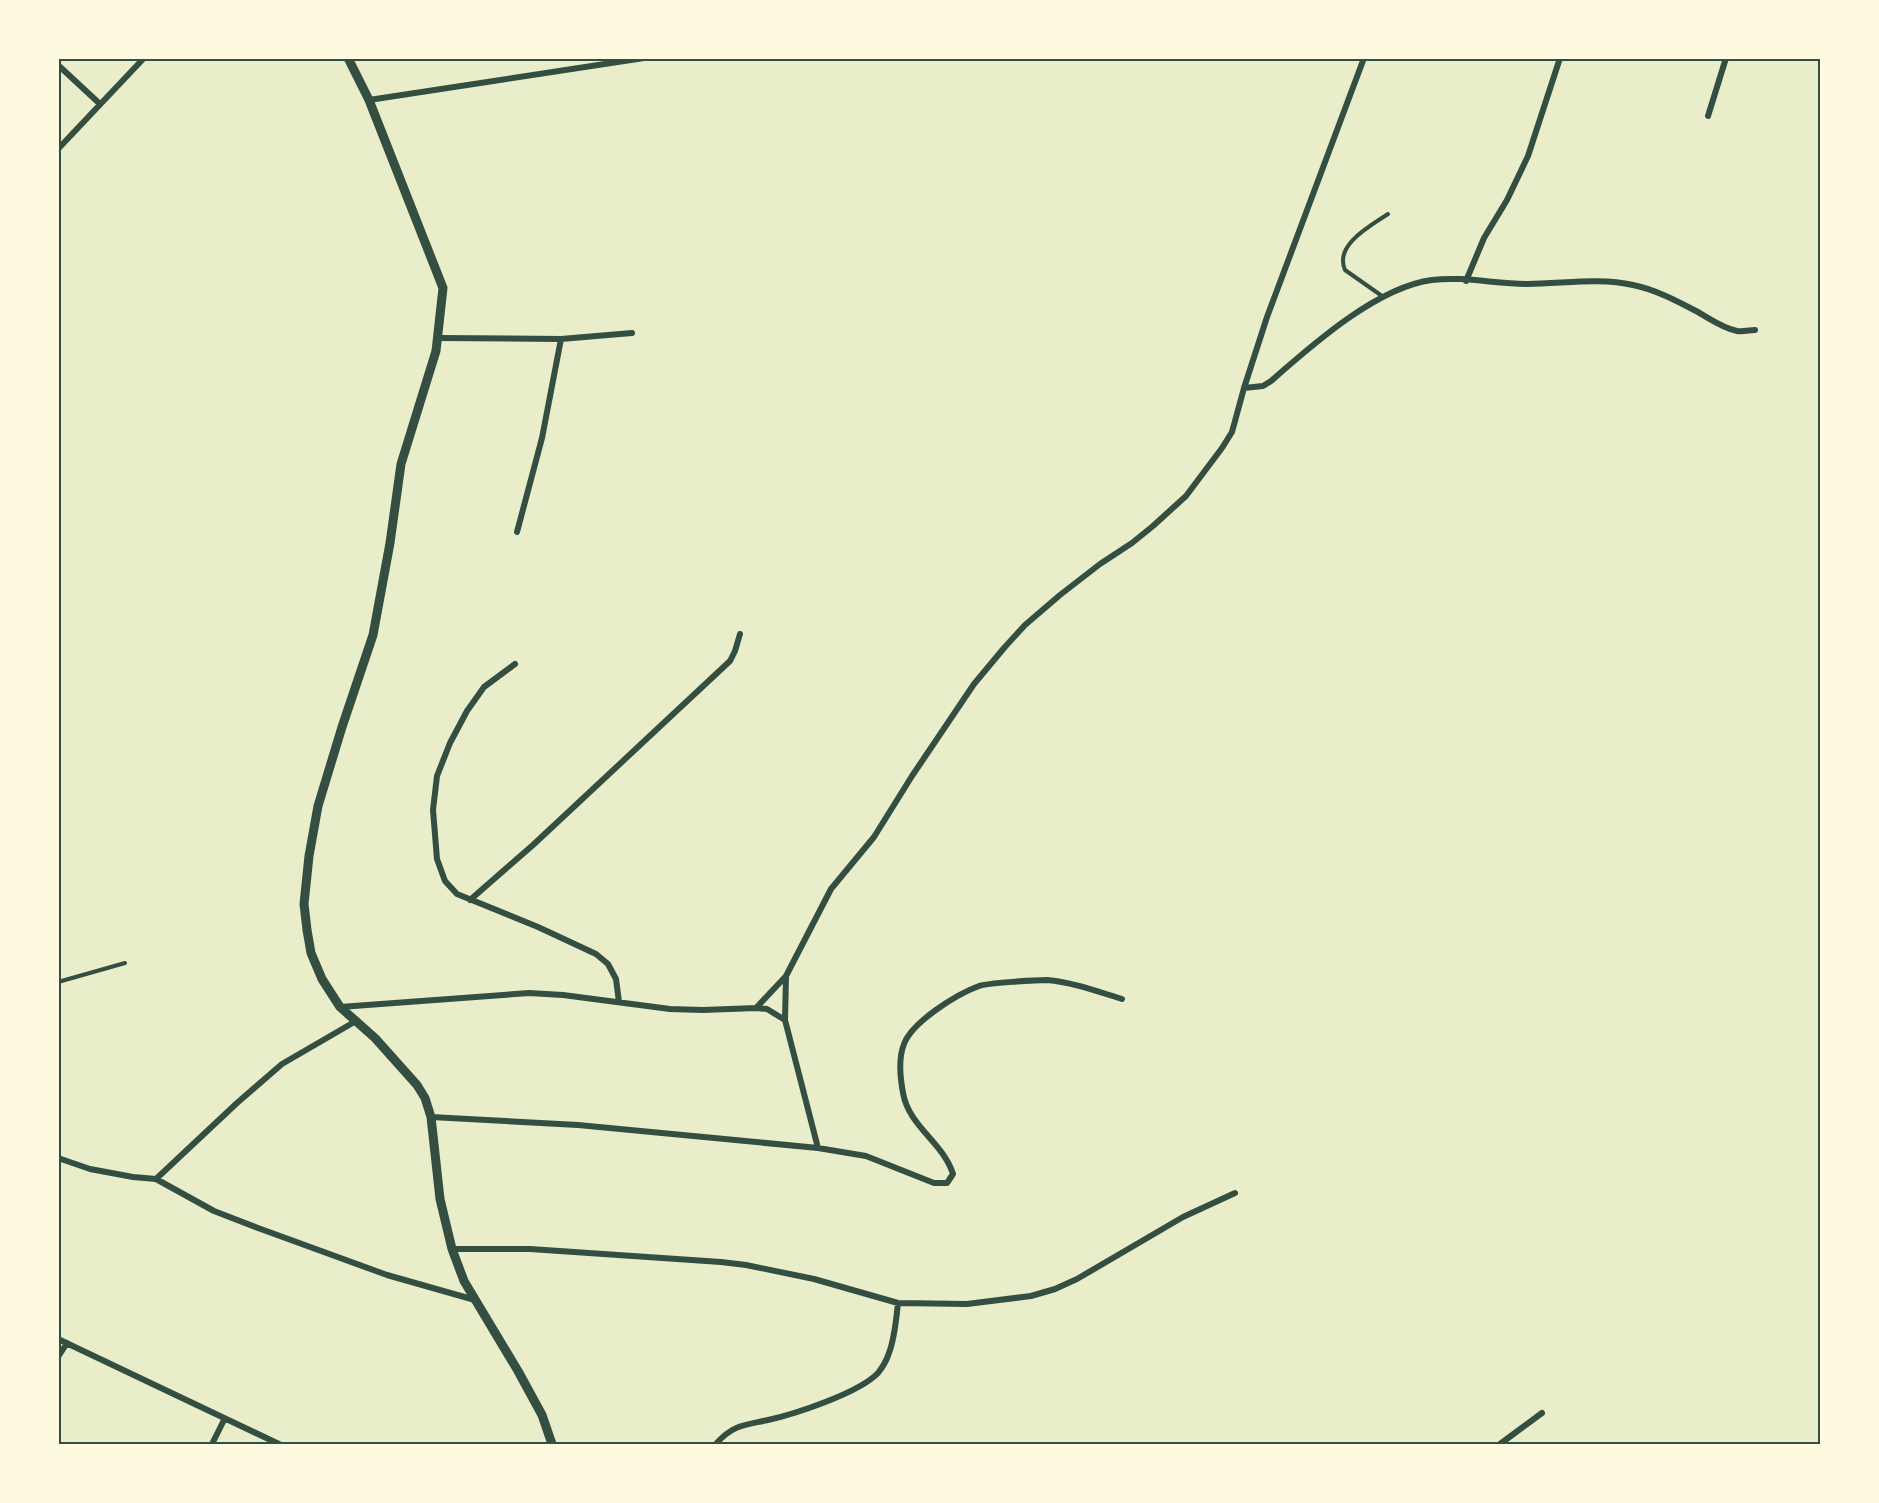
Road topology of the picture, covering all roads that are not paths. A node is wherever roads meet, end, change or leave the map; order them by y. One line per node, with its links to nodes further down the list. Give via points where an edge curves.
1 (144, 58): 9 (street)
2 (348, 58): 8 (street)
3 (644, 58): 8 (street)
4 (1364, 58): 19 (street)
5 (1560, 58): 13 (street, via 1528,156)
6 (1725, 58): 10 (street)
7 (58, 65): 9 (street)
8 (369, 100): 17 (street, via 443,288)
9 (100, 104): 11 (street)
10 (1708, 116)
11 (58, 149)
12 (1388, 214): 14 (lane, via 1346,247 1342,257 1345,270)
13 (1466, 281): 14 (street, via 1413,283); 15 (street, via 1633,285 1723,326)
14 (1382, 296): 19 (street, via 1271,381)
15 (1755, 330)
16 (632, 333): 18 (street)
17 (439, 338): 18 (street); 29 (street, via 401,464 373,635 318,806 309,856 304,904 311,953)
18 (561, 339): 20 (street, via 542,438)
19 (1244, 388): 25 (street, via 1232,432 1186,495 1146,532 1025,625 974,684 874,837 831,889)
20 (517, 532)
21 (740, 634): 23 (street, via 730,661)
22 (515, 664): 23 (street, via 484,687 467,711 437,776 433,810 437,859 445,881 457,894)
23 (470, 900): 28 (street, via 596,954 608,964 616,979)
24 (125, 963): 26 (lane)
25 (786, 976): 30 (street); 31 (street)
26 (58, 982)
27 (1122, 999): 34 (street, via 1048,980 980,985 918,1024 904,1041 900,1056 903,1096 911,1116 944,1153 953,1174 948,1183 934,1183 866,1156)
28 (619, 1002): 29 (street, via 529,993); 30 (street, via 670,1009)
29 (340, 1007): 32 (street)
30 (756, 1008): 31 (street, via 767,1009)
31 (785, 1020): 34 (street)
32 (356, 1021): 33 (street, via 417,1085); 36 (street, via 282,1064)
33 (431, 1117): 34 (street, via 578,1125); 38 (street, via 440,1198)
34 (818, 1148)
35 (58, 1158): 36 (street, via 90,1169)
36 (156, 1179): 39 (street, via 214,1211 258,1228 387,1275)
37 (1235, 1192): 40 (street, via 1055,1290 967,1304)
38 (452, 1248): 39 (street); 40 (street, via 530,1249 746,1265)
39 (475, 1300): 48 (street, via 542,1415)
40 (898, 1303): 49 (street, via 889,1355 878,1372 864,1383 770,1420 743,1424 724,1434)
41 (58, 1339): 42 (street)
42 (67, 1343): 43 (street); 45 (street)
43 (58, 1358)
44 (1542, 1413): 50 (street)
45 (224, 1420): 46 (street); 47 (street)
46 (212, 1444)
47 (279, 1444)
48 (552, 1444)
49 (716, 1444)
50 (1500, 1444)

